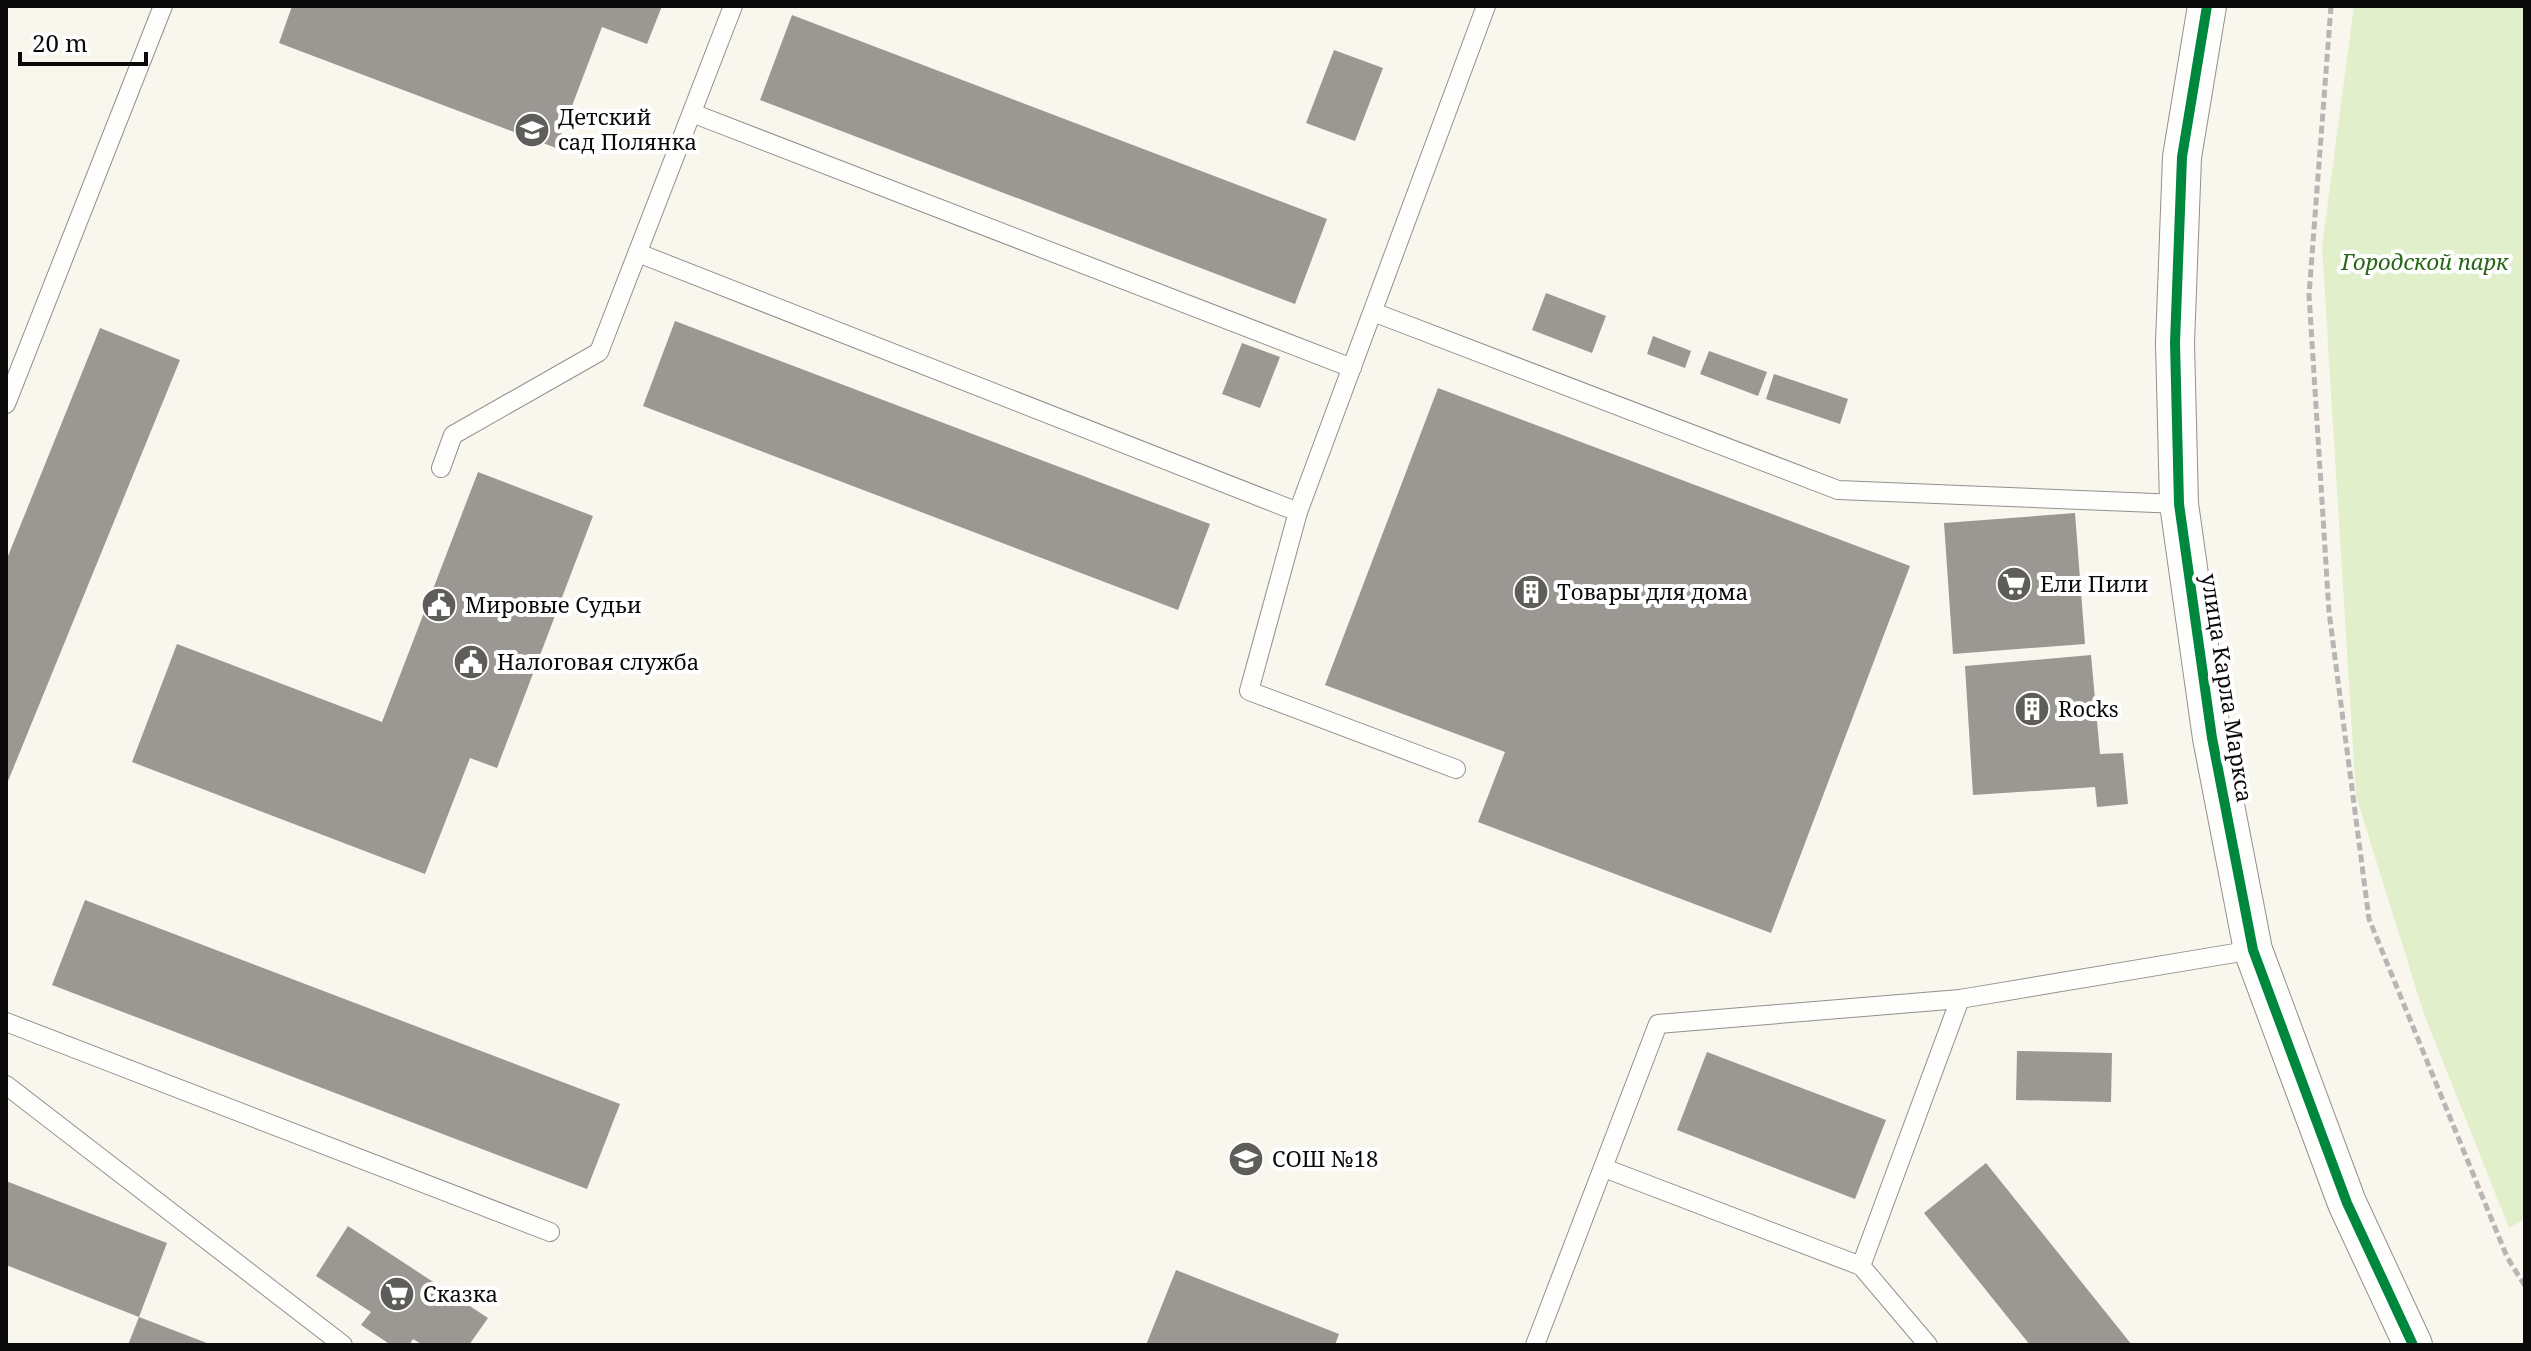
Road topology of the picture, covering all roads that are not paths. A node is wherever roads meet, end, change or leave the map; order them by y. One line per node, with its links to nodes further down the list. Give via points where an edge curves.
1 (163, 6): 9 (lane)
2 (733, 6): 5 (lane)
3 (1486, 6): 7 (lane)
4 (2207, 6): 11 (street, улица Карла Маркса, via 2182,157 2175,343)
5 (692, 113): 6 (lane); 8 (lane)
6 (638, 253): 10 (lane, via 599,352 453,435); 12 (lane)
7 (1373, 312): 8 (lane); 11 (lane, via 1838,490)
8 (1352, 368): 12 (lane)
9 (6, 404)
10 (441, 468)
11 (2179, 504): 14 (street, улица Карла Маркса, via 2212,738)
12 (1298, 512): 13 (lane, via 1249,691)
13 (1456, 769)
14 (2253, 950): 15 (lane); 24 (street, улица Карла Маркса, via 2347,1203)
15 (1960, 999): 18 (lane, via 1658,1024); 20 (lane)
16 (6, 1022): 19 (lane)
17 (6, 1085): 21 (lane)
18 (1604, 1168): 20 (lane); 22 (lane)
19 (550, 1232)
20 (1861, 1266): 23 (lane)
21 (343, 1345)
22 (1535, 1345)
23 (1928, 1345)
24 (2413, 1345)

